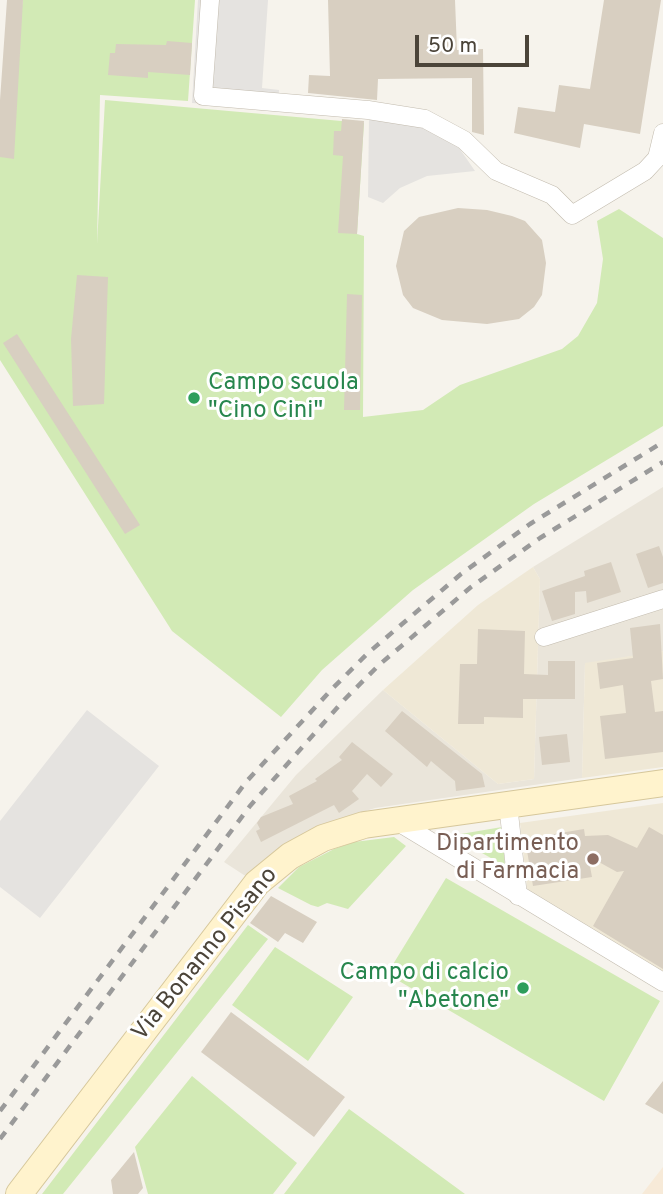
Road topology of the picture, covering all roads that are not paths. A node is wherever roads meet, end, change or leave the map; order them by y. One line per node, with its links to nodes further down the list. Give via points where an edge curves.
1 (210, 0): 2 (street, via 203,96 425,119 464,140 496,171 552,195 572,215 645,171 657,158)
2 (663, 132)
3 (663, 599): 4 (street)
4 (544, 638)
5 (663, 783): 6 (main road, Via Bonanno Pisano)
6 (508, 804): 7 (main road, Via Bonanno Pisano); 8 (street)
7 (395, 820): 8 (street); 10 (main road, Via Bonanno Pisano, via 323,838 266,874)
8 (519, 897): 9 (street)
9 (663, 982)
10 (19, 1194)

